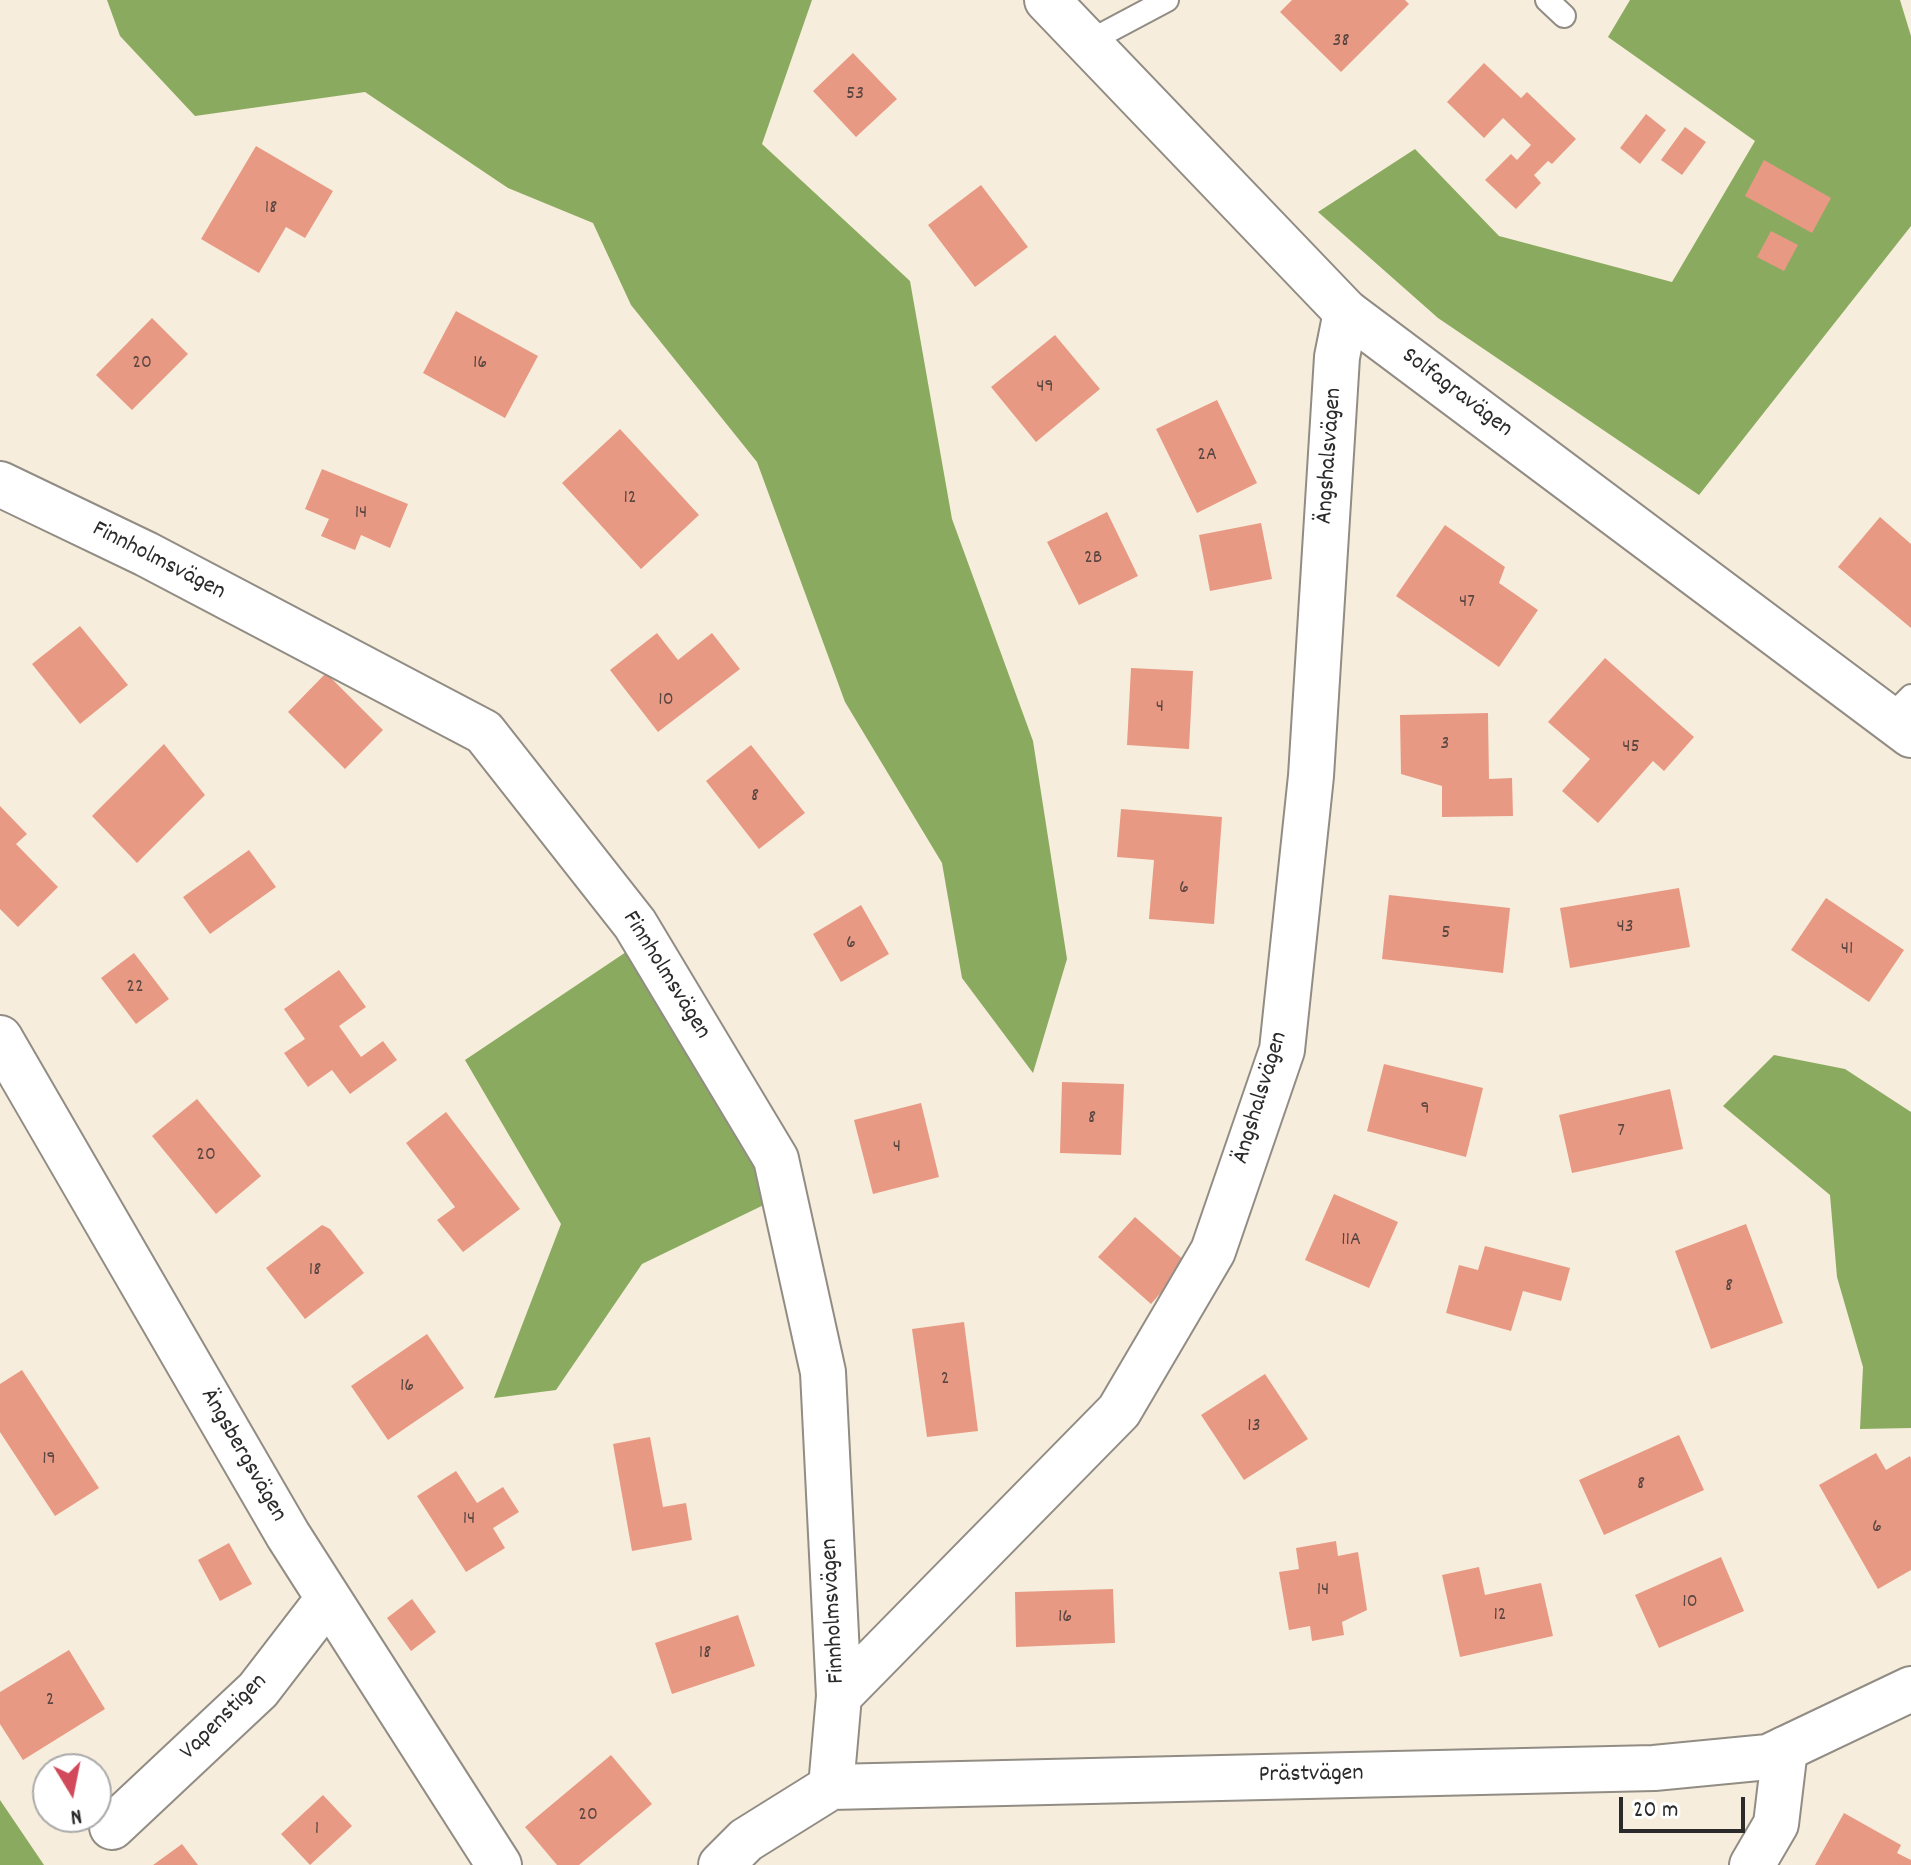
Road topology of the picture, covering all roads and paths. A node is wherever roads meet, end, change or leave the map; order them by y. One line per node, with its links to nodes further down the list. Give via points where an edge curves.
1 (1167, 0): 5 (lane)
2 (1547, 0): 4 (lane)
3 (1053, 2): 5 (street, Solfagravägen)
4 (1564, 16)
5 (1088, 42): 6 (street, Solfagravägen)
6 (1346, 312): 8 (street, Solfagravägen); 12 (street, Ängshalsvägen, via 1337,357 1311,776 1282,1050 1213,1251 1119,1411)
7 (0, 484): 12 (street, Finnholmsvägen, via 146,554 484,732 635,924 776,1159 823,1372)
8 (1904, 716)
9 (0, 1038): 10 (street, Ängsbergsvägen)
10 (328, 1599): 15 (street, Vapenstigen, via 258,1690); 16 (street, Ängsbergsvägen)
11 (1911, 1689): 13 (street, Prästvägen)
12 (839, 1696): 14 (street, Finnholmsvägen)
13 (1785, 1749): 14 (street, Prästvägen, via 1768,1757 1654,1768); 18 (street, via 1776,1824)
14 (831, 1787): 17 (street, via 746,1840)
15 (112, 1827)
16 (499, 1865)
17 (721, 1865)
18 (1752, 1865)

